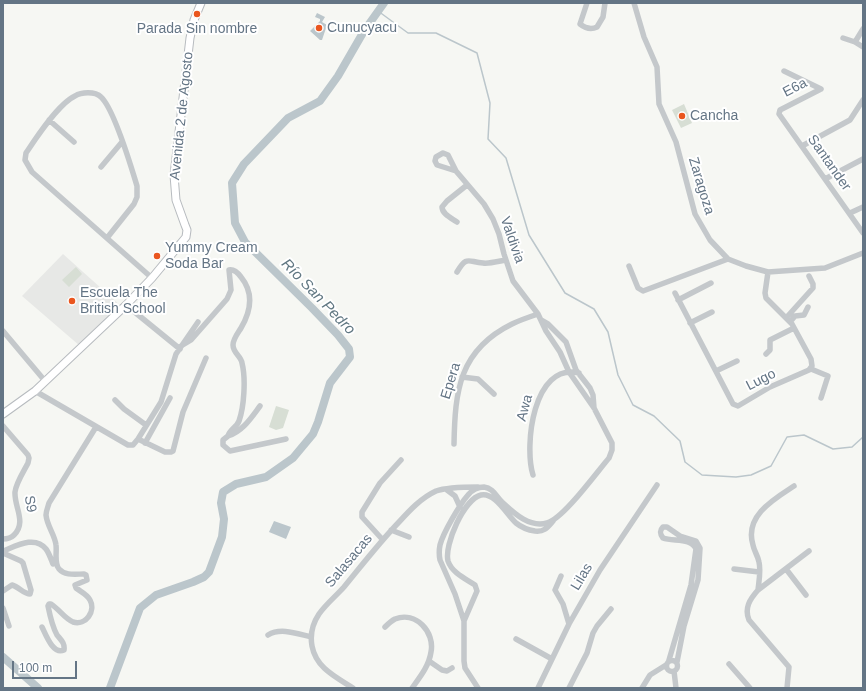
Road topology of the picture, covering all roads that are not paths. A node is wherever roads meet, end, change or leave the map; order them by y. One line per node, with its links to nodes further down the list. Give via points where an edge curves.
1 (587, 3): 2 (street, via 580,24 588,28 597,27 603,17)
2 (605, 3)
3 (634, 3): 27 (street, Zaragoza, via 644,37 657,67 659,104 676,142 695,214 710,240)
4 (200, 5): 33 (main road, Avenida 2 de Agosto, via 190,38 174,176 176,200 187,234)
5 (863, 29): 7 (street)
6 (842, 38): 7 (street)
7 (855, 42): 8 (street)
8 (863, 47)
9 (784, 71): 11 (street, E6a, via 821,88)
10 (863, 100): 15 (street, via 850,120)
11 (780, 110): 15 (street, Santander, via 779,114)
12 (49, 120): 13 (street); 14 (street, via 75,95 92,92 100,96 109,108); 25 (street, via 26,153 25,160 29,169)
13 (74, 142)
14 (122, 142): 17 (street); 25 (street, via 137,186 137,197)
15 (802, 146): 19 (street, Santander)
16 (863, 159): 19 (street)
17 (101, 166)
18 (456, 172): 20 (street, Valdivia)
19 (825, 179): 22 (street, Santander)
20 (468, 185): 23 (street, via 442,207 442,211); 28 (street, Valdivia, via 493,219)
21 (863, 207): 22 (street)
22 (850, 213): 24 (street, Santander)
23 (457, 222)
24 (862, 232)
25 (107, 238): 33 (street)
26 (863, 253): 31 (street, Zaragoza, via 825,268)
27 (728, 259): 29 (street, via 643,291 638,288); 31 (street, Zaragoza)
28 (506, 260): 30 (street, via 485,263 468,260); 40 (street, Valdivia, via 513,281)
29 (629, 266)
30 (457, 272)
31 (768, 272): 44 (street, via 765,295)
32 (809, 276): 44 (street, via 813,288)
33 (152, 278): 37 (main road, Avenida 2 de Agosto)
34 (711, 283): 36 (street)
35 (675, 294): 36 (street, Lugo)
36 (678, 300): 43 (street, Lugo)
37 (126, 305): 46 (street); 55 (main road, Avenida 2 de Agosto)
38 (808, 307): 44 (street, via 804,315 795,316)
39 (712, 312): 43 (street)
40 (538, 314): 41 (street, Valdivia); 54 (street, Epera, via 511,324 488,339 470,358)
41 (541, 320): 52 (street, Valdivia); 53 (street, Valdivia, via 566,342)
42 (198, 322): 46 (street)
43 (690, 322): 51 (street, Lugo)
44 (790, 322): 47 (street, via 770,340 770,350); 50 (street, via 811,359)
45 (3, 331): 55 (street)
46 (181, 347): 64 (street, via 176,354 161,402); 67 (street, via 191,340 227,299 230,290 229,270 237,272 248,288 250,306 233,342 242,362 244,398 239,422)
47 (766, 354)
48 (206, 358): 70 (street, via 186,406 173,450 165,452)
49 (737, 361): 51 (street)
50 (811, 369): 51 (street, Lugo, via 736,406); 59 (street, via 828,376)
51 (716, 371)
52 (569, 372): 53 (street); 62 (street, Valdivia); 73 (street, Awa, via 548,384 537,401 530,459)
53 (579, 373): 62 (street, Valdivia, via 593,395)
54 (462, 377): 57 (street, via 478,380); 71 (street, Epera, via 455,406)
55 (45, 381): 56 (main road, Avenida 2 de Agosto)
56 (35, 391): 63 (main road, Avenida 2 de Agosto); 66 (street)
57 (494, 394)
58 (170, 398): 70 (street)
59 (821, 398)
60 (115, 400): 64 (street)
61 (260, 406): 67 (street, via 238,432)
62 (594, 408): 78 (street, Valdivia, via 612,443 612,450 609,458 563,512 545,524 531,523)
63 (3, 414)
64 (146, 425): 68 (street)
65 (3, 426): 83 (street, S9, via 29,458 15,492 20,525 12,537)
66 (96, 427): 68 (street, via 128,445 133,445); 100 (street, via 49,503 46,514 56,542 57,566 62,572 86,575 87,580 75,585 90,599 91,611 87,620 75,623 49,604 53,628 64,643 64,650 61,651 53,646)
67 (228, 436): 69 (street, via 223,440 223,445 230,450)
68 (138, 439): 70 (street)
69 (286, 439)
70 (145, 443)
71 (454, 444)
72 (400, 460): 84 (street, via 380,483 362,512 362,517)
73 (533, 475)
74 (657, 485): 98 (street, Lilas, via 600,570)
75 (794, 486): 90 (street, via 767,505 754,521 752,544 760,562)
76 (479, 487): 77 (street, Salasacas); 78 (street, via 489,488); 79 (street, via 468,494)
77 (446, 489): 79 (street, via 455,496); 81 (street, Salasacas, via 436,491 419,502)
78 (501, 504): 80 (street, via 491,496 482,495)
79 (460, 506): 80 (street); 97 (street, via 442,538 439,555)
80 (463, 512): 97 (street, via 452,536 448,555 451,567 477,588)
81 (391, 530): 82 (street); 84 (street, Salasacas)
82 (409, 537)
83 (3, 539)
84 (382, 539): 103 (street, Salasacas, via 320,613)
85 (809, 551): 89 (street)
86 (3, 552): 87 (street, via 30,541 35,542 46,548); 93 (street, via 23,563 31,590 30,594 26,594 12,585)
87 (53, 564)
88 (734, 569): 90 (street)
89 (786, 569): 92 (street); 94 (street)
90 (760, 572): 92 (street)
91 (562, 576): 98 (street, via 555,590 563,604)
92 (758, 590): 120 (street, via 748,604 747,616 789,667)
93 (3, 591)
94 (806, 595)
95 (3, 608): 99 (street)
96 (612, 609): 116 (street, via 593,633 585,657)
97 (464, 621): 114 (street, via 465,668)
98 (569, 624): 105 (street, Lilas)
99 (9, 626)
100 (42, 627)
101 (385, 627): 106 (street, via 402,618 410,618 420,623 429,634 432,643)
102 (268, 635): 103 (street, via 280,631)
103 (311, 637): 112 (street, via 313,651 321,666)
104 (516, 639): 105 (street)
105 (552, 659): 115 (street, Lilas)
106 (429, 661): 110 (street, via 447,672); 113 (street)
107 (677, 662): 108 (street, via 674,660); 108 (street, via 684,626 698,580 700,548 696,541 663,527 660,530 663,538 688,542 696,549 691,585); 111 (street)
108 (668, 663): 111 (street, via 667,669); 117 (street, via 650,675)
109 (729, 664): 119 (street)
110 (452, 668)
111 (674, 671): 118 (street)
112 (353, 688)
113 (412, 688)
114 (478, 688)
115 (538, 688)
116 (569, 688)
117 (642, 688)
118 (676, 688)
119 (750, 688)
120 (787, 688)

